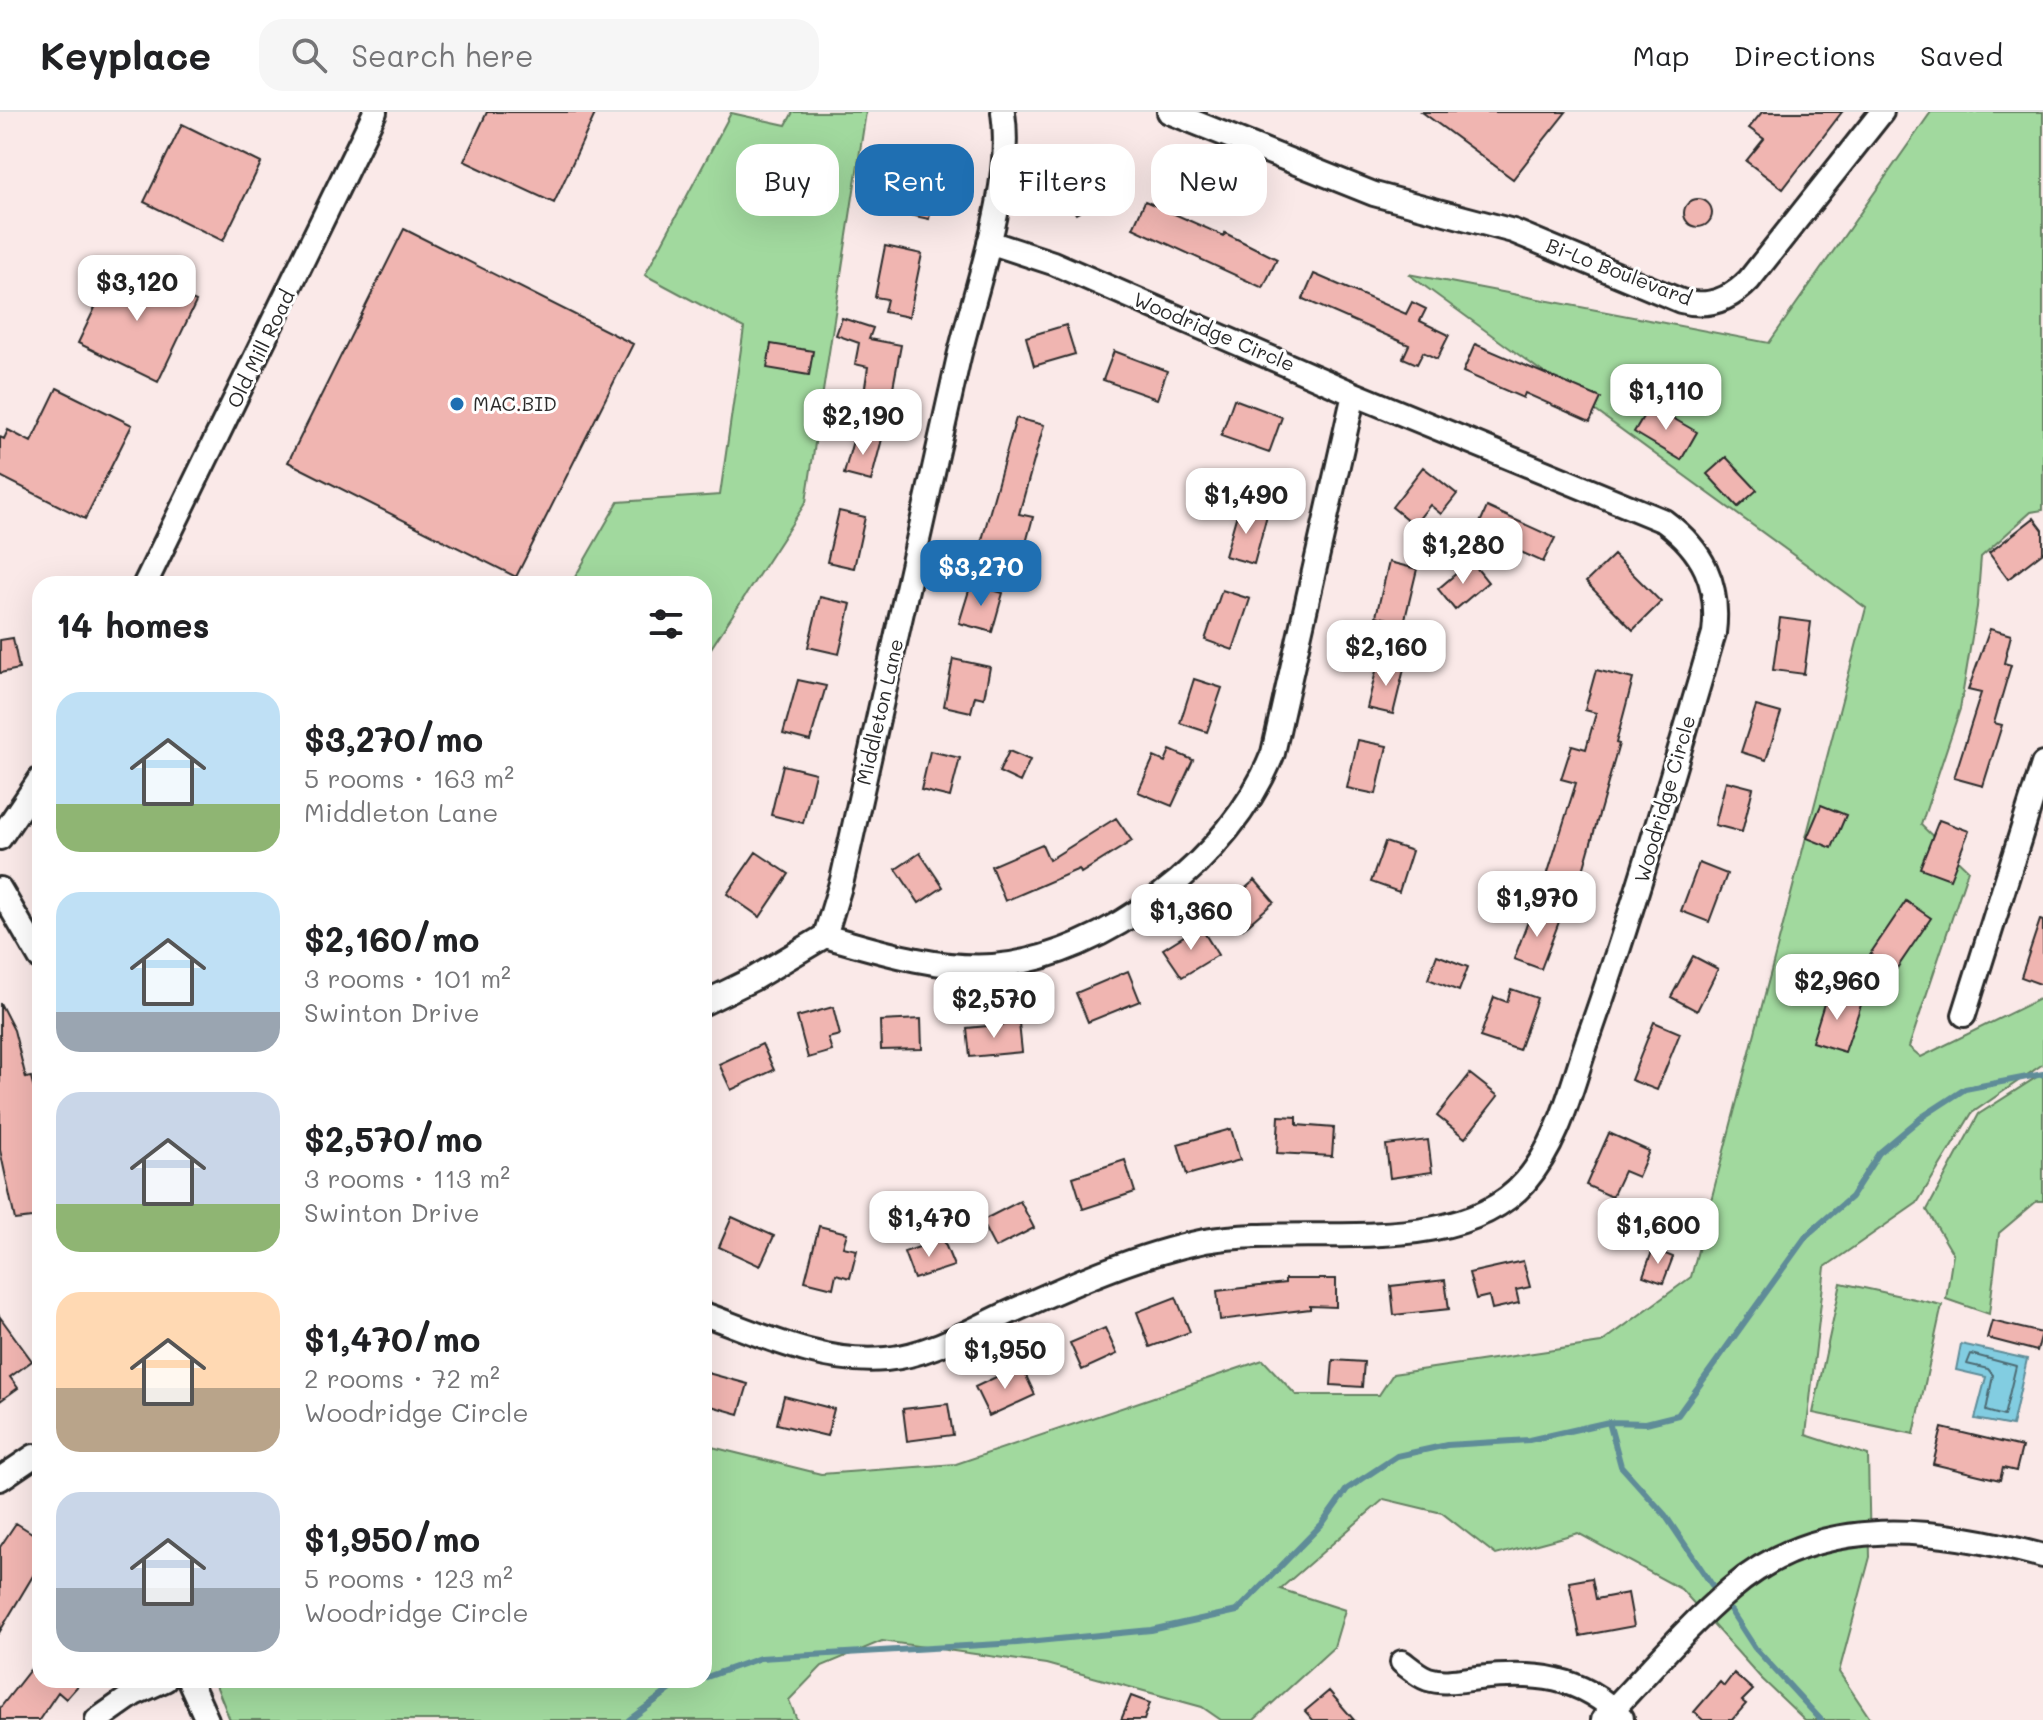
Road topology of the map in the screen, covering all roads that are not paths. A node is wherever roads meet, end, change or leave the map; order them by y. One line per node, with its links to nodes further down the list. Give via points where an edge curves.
1 (375, 112): 7 (street, Old Mill Road)
2 (1003, 112): 5 (street, Middleton Lane, via 1005,149)
3 (1169, 112): 4 (street, Bi-Lo Boulevard, via 1374,194 1513,231 1681,301 1711,303 1732,295 1749,280)
4 (1882, 112)
5 (989, 242): 6 (street, Woodridge Circle, via 1053,263); 12 (street, Middleton Lane)
6 (1354, 394): 12 (street, via 1273,753 1249,805 1212,849 1122,920 1068,949 1030,961 951,965); 16 (street, Woodridge Circle, via 1664,521 1697,551 1715,592 1714,633 1631,915 1541,1160 1508,1197 1458,1224 1419,1233 1270,1234 1206,1241 1119,1265 935,1347 889,1359 818,1353)
7 (149, 576)
8 (2043, 764): 15 (street)
9 (32, 791): 10 (street)
10 (0, 838)
11 (0, 889): 13 (street)
12 (825, 936): 14 (street)
13 (32, 944)
14 (712, 999)
15 (1964, 1015)
16 (712, 1317)
17 (32, 1457): 18 (street)
18 (0, 1479)
19 (2043, 1556): 23 (street, via 1910,1530 1845,1535 1797,1549 1732,1588)
20 (1402, 1662): 23 (street, via 1425,1678 1440,1681 1517,1674 1558,1679 1577,1684)
21 (147, 1688): 24 (street)
22 (193, 1688): 25 (street)
23 (1614, 1716)
24 (97, 1720)
25 (207, 1720)

